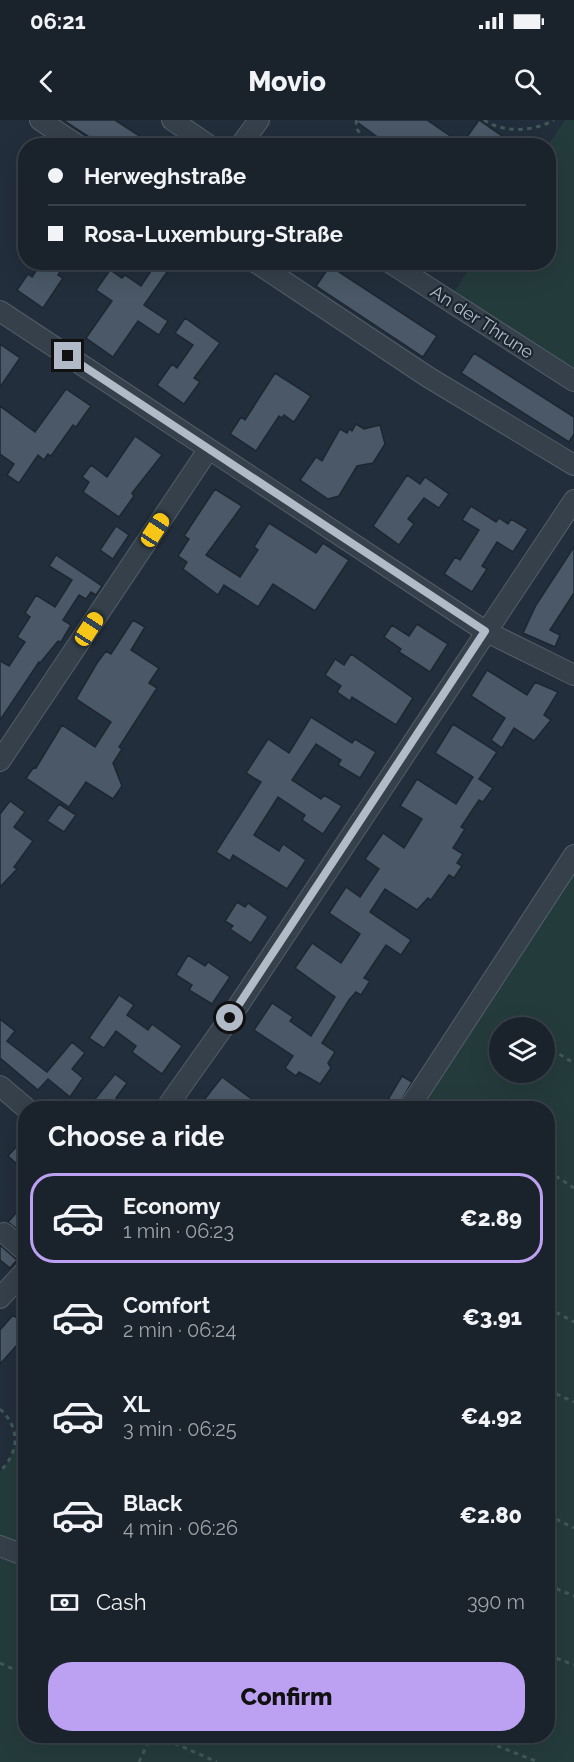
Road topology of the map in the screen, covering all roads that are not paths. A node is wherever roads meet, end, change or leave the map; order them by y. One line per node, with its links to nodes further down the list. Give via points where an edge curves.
1 (40, 120): 4 (street)
2 (172, 120): 5 (street)
3 (259, 120): 6 (street)
4 (67, 138)
5 (198, 138)
6 (246, 138)
7 (267, 270): 12 (street, via 428,377)
8 (402, 270): 10 (street, An der Thrune)
9 (0, 311): 11 (street)
10 (574, 381)
11 (208, 450): 14 (street); 16 (street)
12 (574, 465)
13 (574, 500): 14 (street)
14 (485, 631): 15 (street); 20 (street)
15 (574, 675)
16 (0, 761)
17 (574, 855): 21 (street)
18 (0, 1086): 19 (street)
19 (18, 1101)
20 (171, 1101)
21 (414, 1101)
22 (4, 1233): 23 (street)
23 (18, 1245)
24 (18, 1279): 25 (street)
25 (0, 1298)
26 (0, 1546): 27 (street)
27 (18, 1553)

